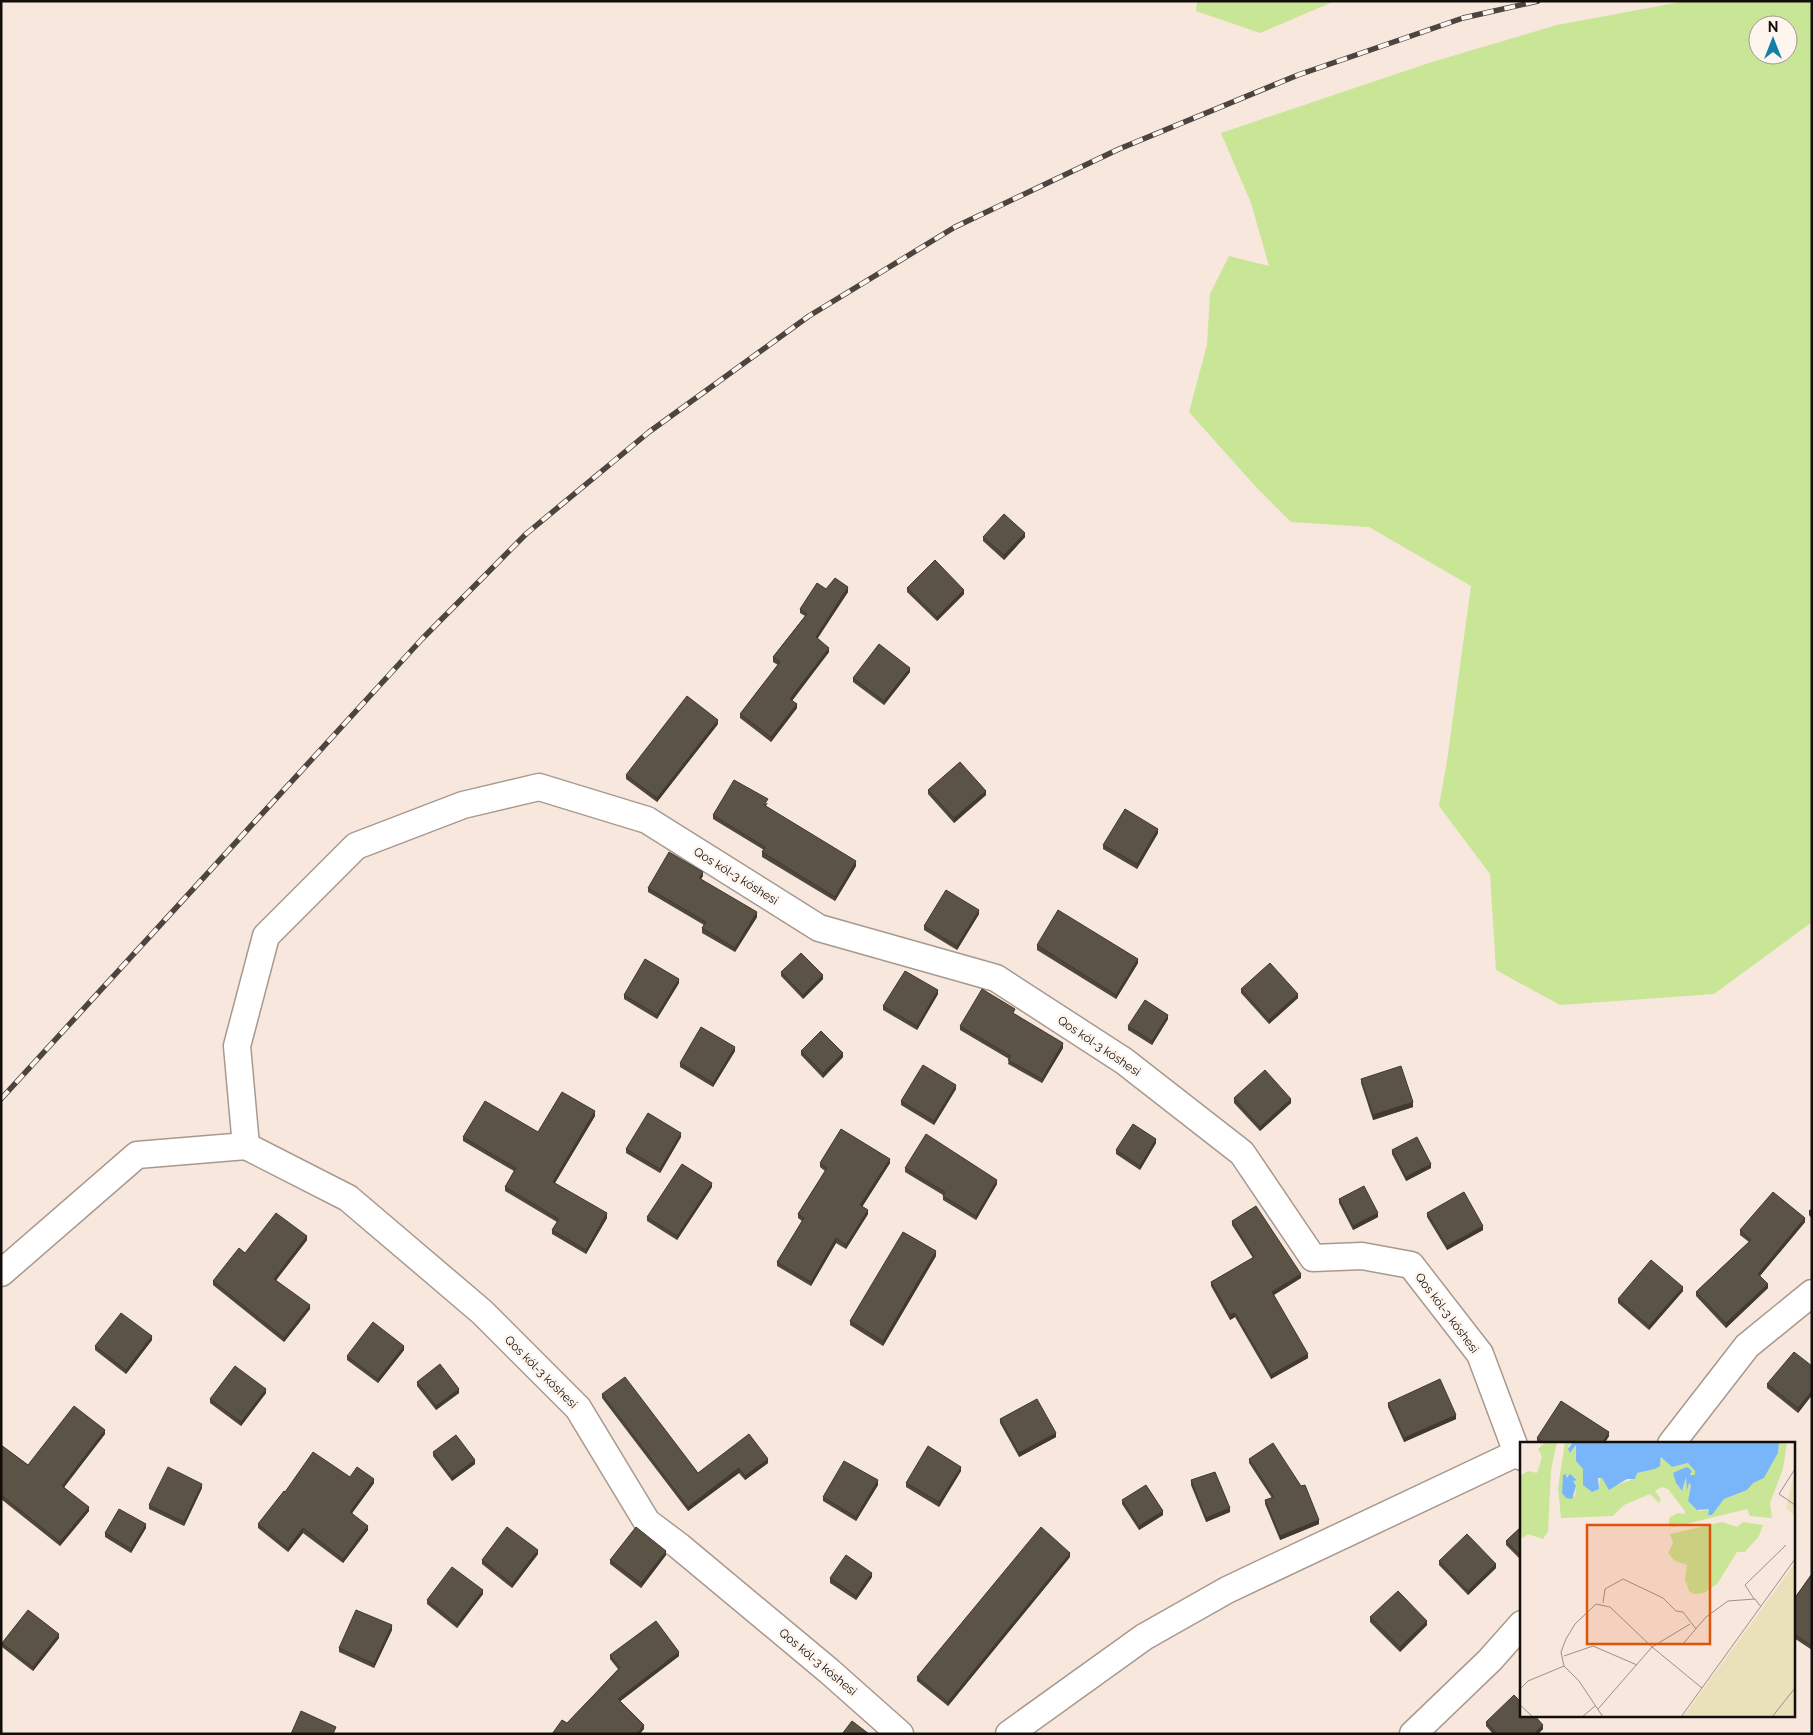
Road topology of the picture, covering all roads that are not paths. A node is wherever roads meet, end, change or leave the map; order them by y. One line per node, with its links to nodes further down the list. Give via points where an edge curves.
1 (246, 1146): 2 (street, via 137,1154); 5 (street, Qos kól-3 kóshesi, via 238,1046 266,936 356,846 463,805 539,787 647,820 818,928 996,978 1124,1062 1242,1153 1312,1258 1362,1256 1411,1266 1480,1354); 7 (street, Qos kól-3 kóshesi, via 348,1198 482,1312 578,1408 647,1522 830,1671)
2 (1, 1273)
3 (1812, 1292): 4 (street, via 1746,1346)
4 (1673, 1442)
5 (1519, 1455): 8 (street, Qos kól-3 kóshesi, via 1211,1600 1144,1637)
6 (1520, 1626): 9 (street)
7 (900, 1734)
8 (1009, 1734)
9 (1413, 1734)

